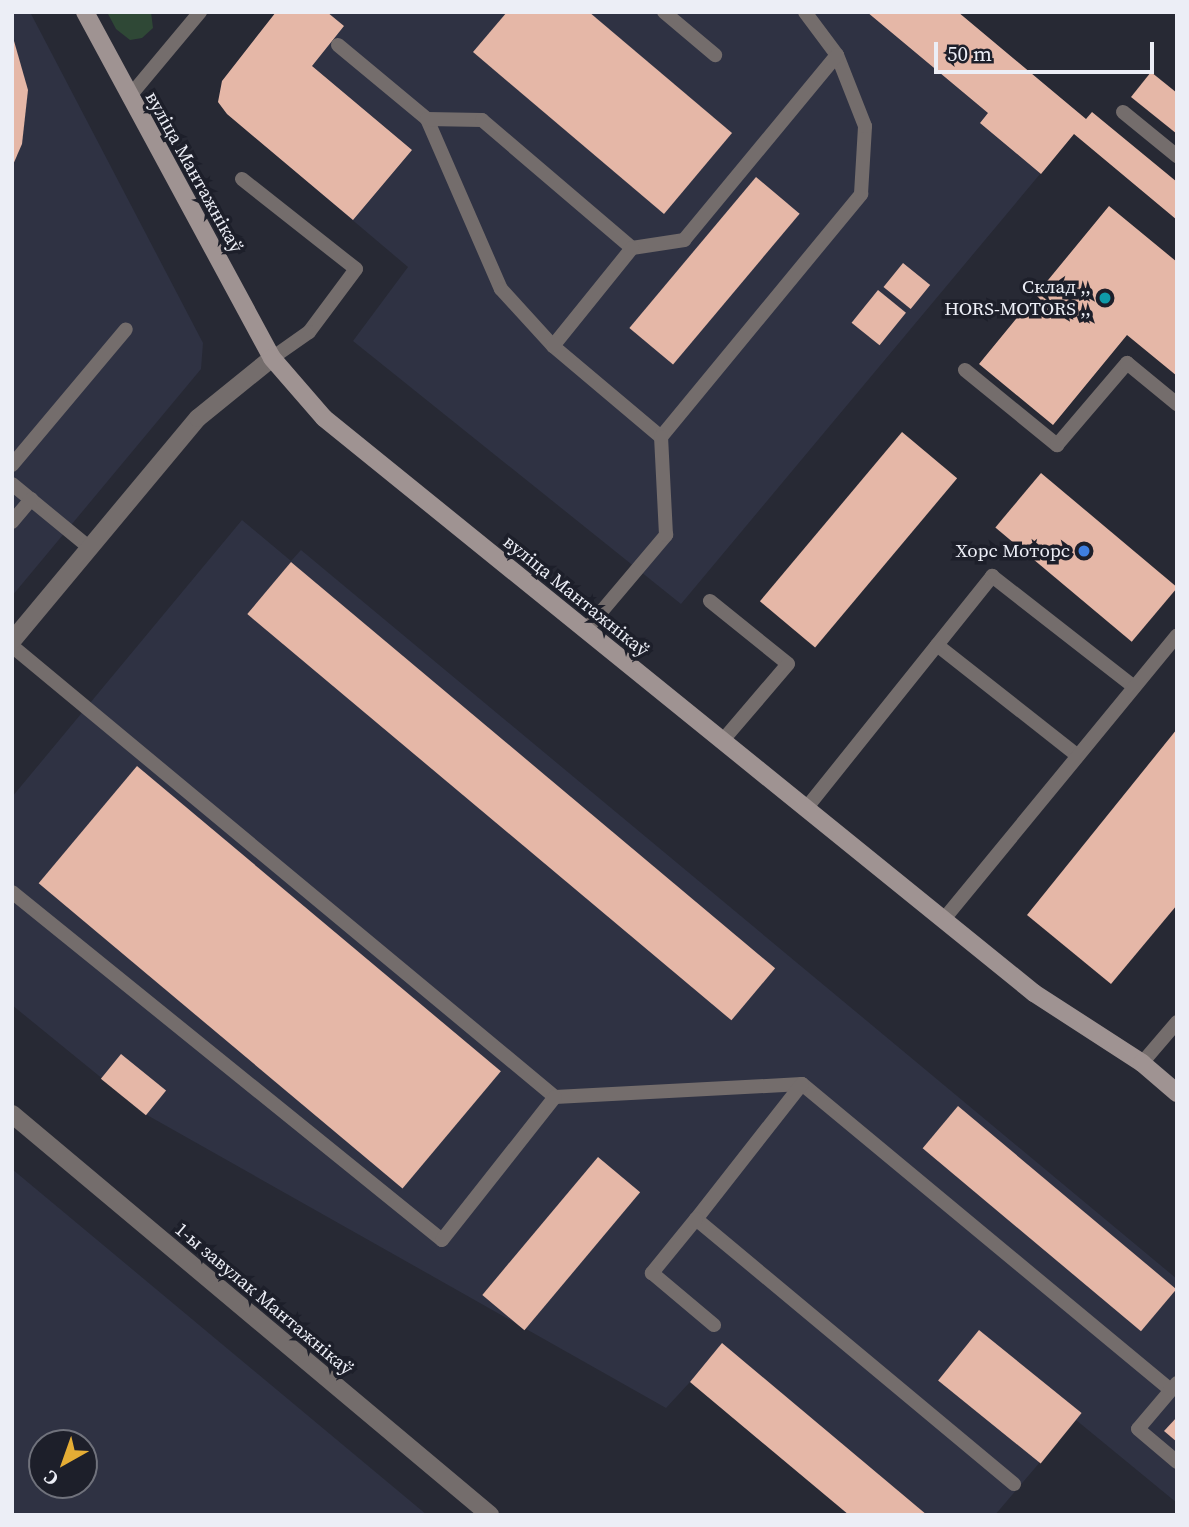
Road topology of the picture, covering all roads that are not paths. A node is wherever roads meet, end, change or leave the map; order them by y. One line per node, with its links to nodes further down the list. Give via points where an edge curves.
1 (85, 12): 8 (street, вуліца Мантажнікаў)
2 (200, 12): 8 (lane)
3 (664, 12): 6 (lane)
4 (805, 12): 7 (lane)
5 (338, 45): 10 (lane)
6 (715, 55)
7 (837, 55): 13 (lane, via 684,240); 19 (lane, via 865,126 861,194)
8 (129, 97): 16 (street, вуліца Мантажнікаў)
9 (1123, 112): 11 (lane)
10 (426, 119): 13 (lane, via 482,120); 15 (lane, via 501,289)
11 (1177, 156)
12 (242, 179): 16 (lane, via 356,269 309,332)
13 (632, 248): 15 (lane)
14 (126, 329): 20 (lane)
15 (553, 346): 19 (lane)
16 (272, 358): 24 (street, via 198,418); 26 (street, вуліца Мантажнікаў, via 324,418)
17 (965, 370): 18 (lane, via 1057,445 1127,363)
18 (1177, 404)
19 (661, 437): 26 (lane, via 666,535)
20 (12, 465)
21 (12, 484): 22 (lane)
22 (31, 499): 23 (lane); 24 (lane)
23 (12, 522)
24 (90, 548): 28 (street)
25 (710, 601): 31 (lane, via 788,664)
26 (585, 631): 31 (street, вуліца Мантажнікаў)
27 (1177, 635): 30 (lane)
28 (12, 644): 40 (lane)
29 (937, 645): 30 (lane, via 992,576); 32 (lane); 33 (lane)
30 (1134, 687): 32 (lane)
31 (724, 739): 33 (street, вуліца Мантажнікаў)
32 (1078, 756): 35 (lane)
33 (808, 806): 35 (street, вуліца Мантажнікаў)
34 (12, 892): 40 (lane, via 442,1240)
35 (944, 919): 37 (street, вуліца Мантажнікаў, via 1034,993)
36 (1177, 1022): 37 (lane)
37 (1142, 1063): 39 (street, вуліца Мантажнікаў)
38 (802, 1084): 40 (lane); 42 (lane); 44 (lane)
39 (1177, 1093)
40 (555, 1097)
41 (12, 1114): 47 (street, 1-ы завулак Мантажнікаў)
42 (696, 1219): 43 (lane, via 652,1273); 46 (lane)
43 (714, 1325)
44 (1173, 1386): 45 (lane, via 1138,1429)
45 (1177, 1462)
46 (1014, 1483)
47 (490, 1515)

